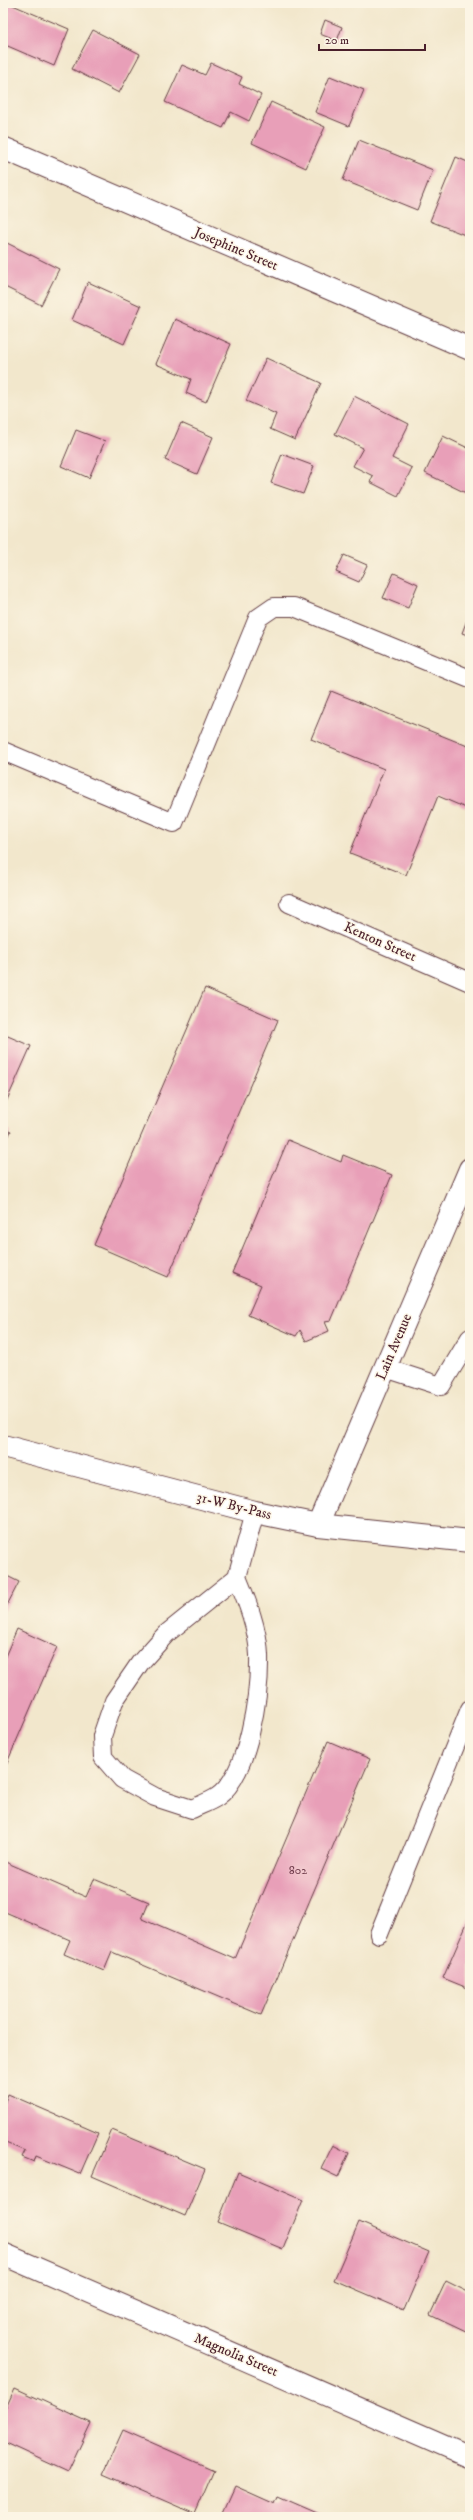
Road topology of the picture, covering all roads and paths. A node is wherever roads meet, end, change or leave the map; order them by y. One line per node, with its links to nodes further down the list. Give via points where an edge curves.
1 (3, 148): 2 (street, Josephine Street)
2 (470, 349)
3 (470, 679): 4 (lane, via 294,607 274,607 258,618 174,823)
4 (3, 751)
5 (289, 903): 6 (lane, Kenton Street)
6 (470, 982)
7 (470, 1169): 9 (street, Lain Avenue)
8 (470, 1338): 9 (lane, via 441,1386)
9 (385, 1368): 12 (street, Lain Avenue)
10 (3, 1446): 11 (street, 31-W By-Pass)
11 (255, 1512): 12 (street, 31-W By-Pass); 14 (lane)
12 (318, 1525): 13 (street, 31-W By-Pass)
13 (470, 1541)
14 (237, 1577): 14 (lane, via 166,1634 140,1663 114,1701 102,1736 103,1757 122,1779 155,1797 192,1809 218,1796 238,1770 255,1714 259,1655 248,1606)
15 (470, 1708): 16 (lane)
16 (379, 1934)
17 (3, 2254): 18 (street, Magnolia Street)
18 (470, 2457)

